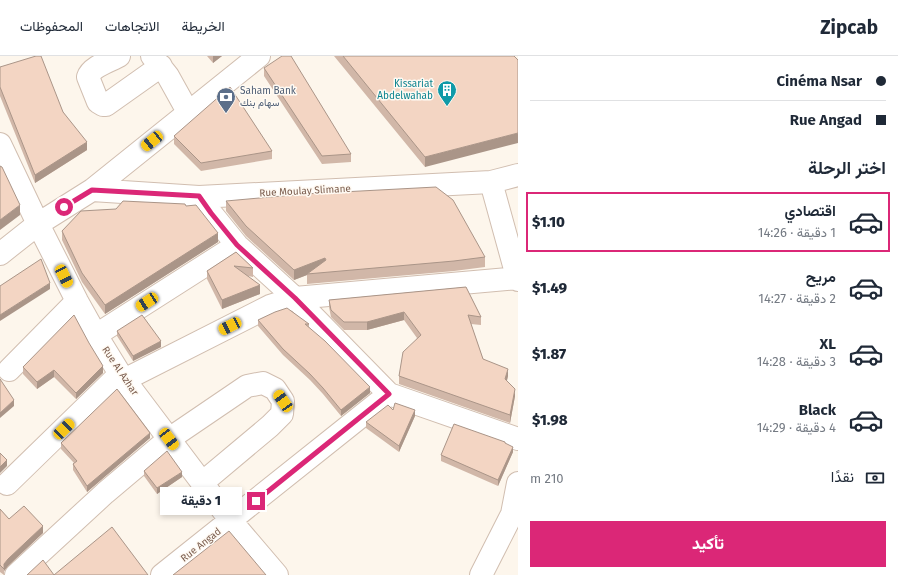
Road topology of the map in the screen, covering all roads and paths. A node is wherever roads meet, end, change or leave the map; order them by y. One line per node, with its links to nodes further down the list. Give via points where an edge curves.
1 (119, 56): 3 (street, via 94,69 88,77 98,102 103,105)
2 (259, 56): 4 (street)
3 (157, 61): 4 (street)
4 (188, 112): 8 (street)
5 (1, 149): 10 (street, Rue Al Azhar)
6 (518, 175): 7 (street, Rue Moulay Slimane)
7 (491, 182): 9 (street, Rue Moulay Slimane); 13 (street)
8 (92, 190): 9 (street, Rue Moulay Slimane); 10 (street)
9 (199, 196): 11 (street)
10 (38, 224): 12 (street); 15 (street, Rue Al Azhar)
11 (237, 245): 14 (street); 16 (street)
12 (0, 254)
13 (518, 278): 14 (street)
14 (295, 298): 18 (street, via 270,306); 19 (street)
15 (77, 301): 16 (street, Rue Al Azhar); 17 (street)
16 (96, 335): 18 (street, Rue Al Azhar)
17 (9, 370)
18 (122, 377): 20 (street, Rue Al Azhar); 24 (street)
19 (389, 394): 21 (street); 26 (street, Rue Angad)
20 (169, 439): 22 (street, Rue Al Azhar); 22 (street, via 247,386 263,383 275,390 283,401 282,414); 27 (street, via 105,493)
21 (518, 439)
22 (202, 483): 26 (street, Rue Al Azhar)
23 (518, 483): 25 (street)
24 (7, 484)
25 (515, 518): 30 (street)
26 (231, 521): 28 (street, Rue Angad); 29 (street, Rue Al Azhar)
27 (16, 575)
28 (162, 575)
29 (277, 575)
30 (481, 575)

